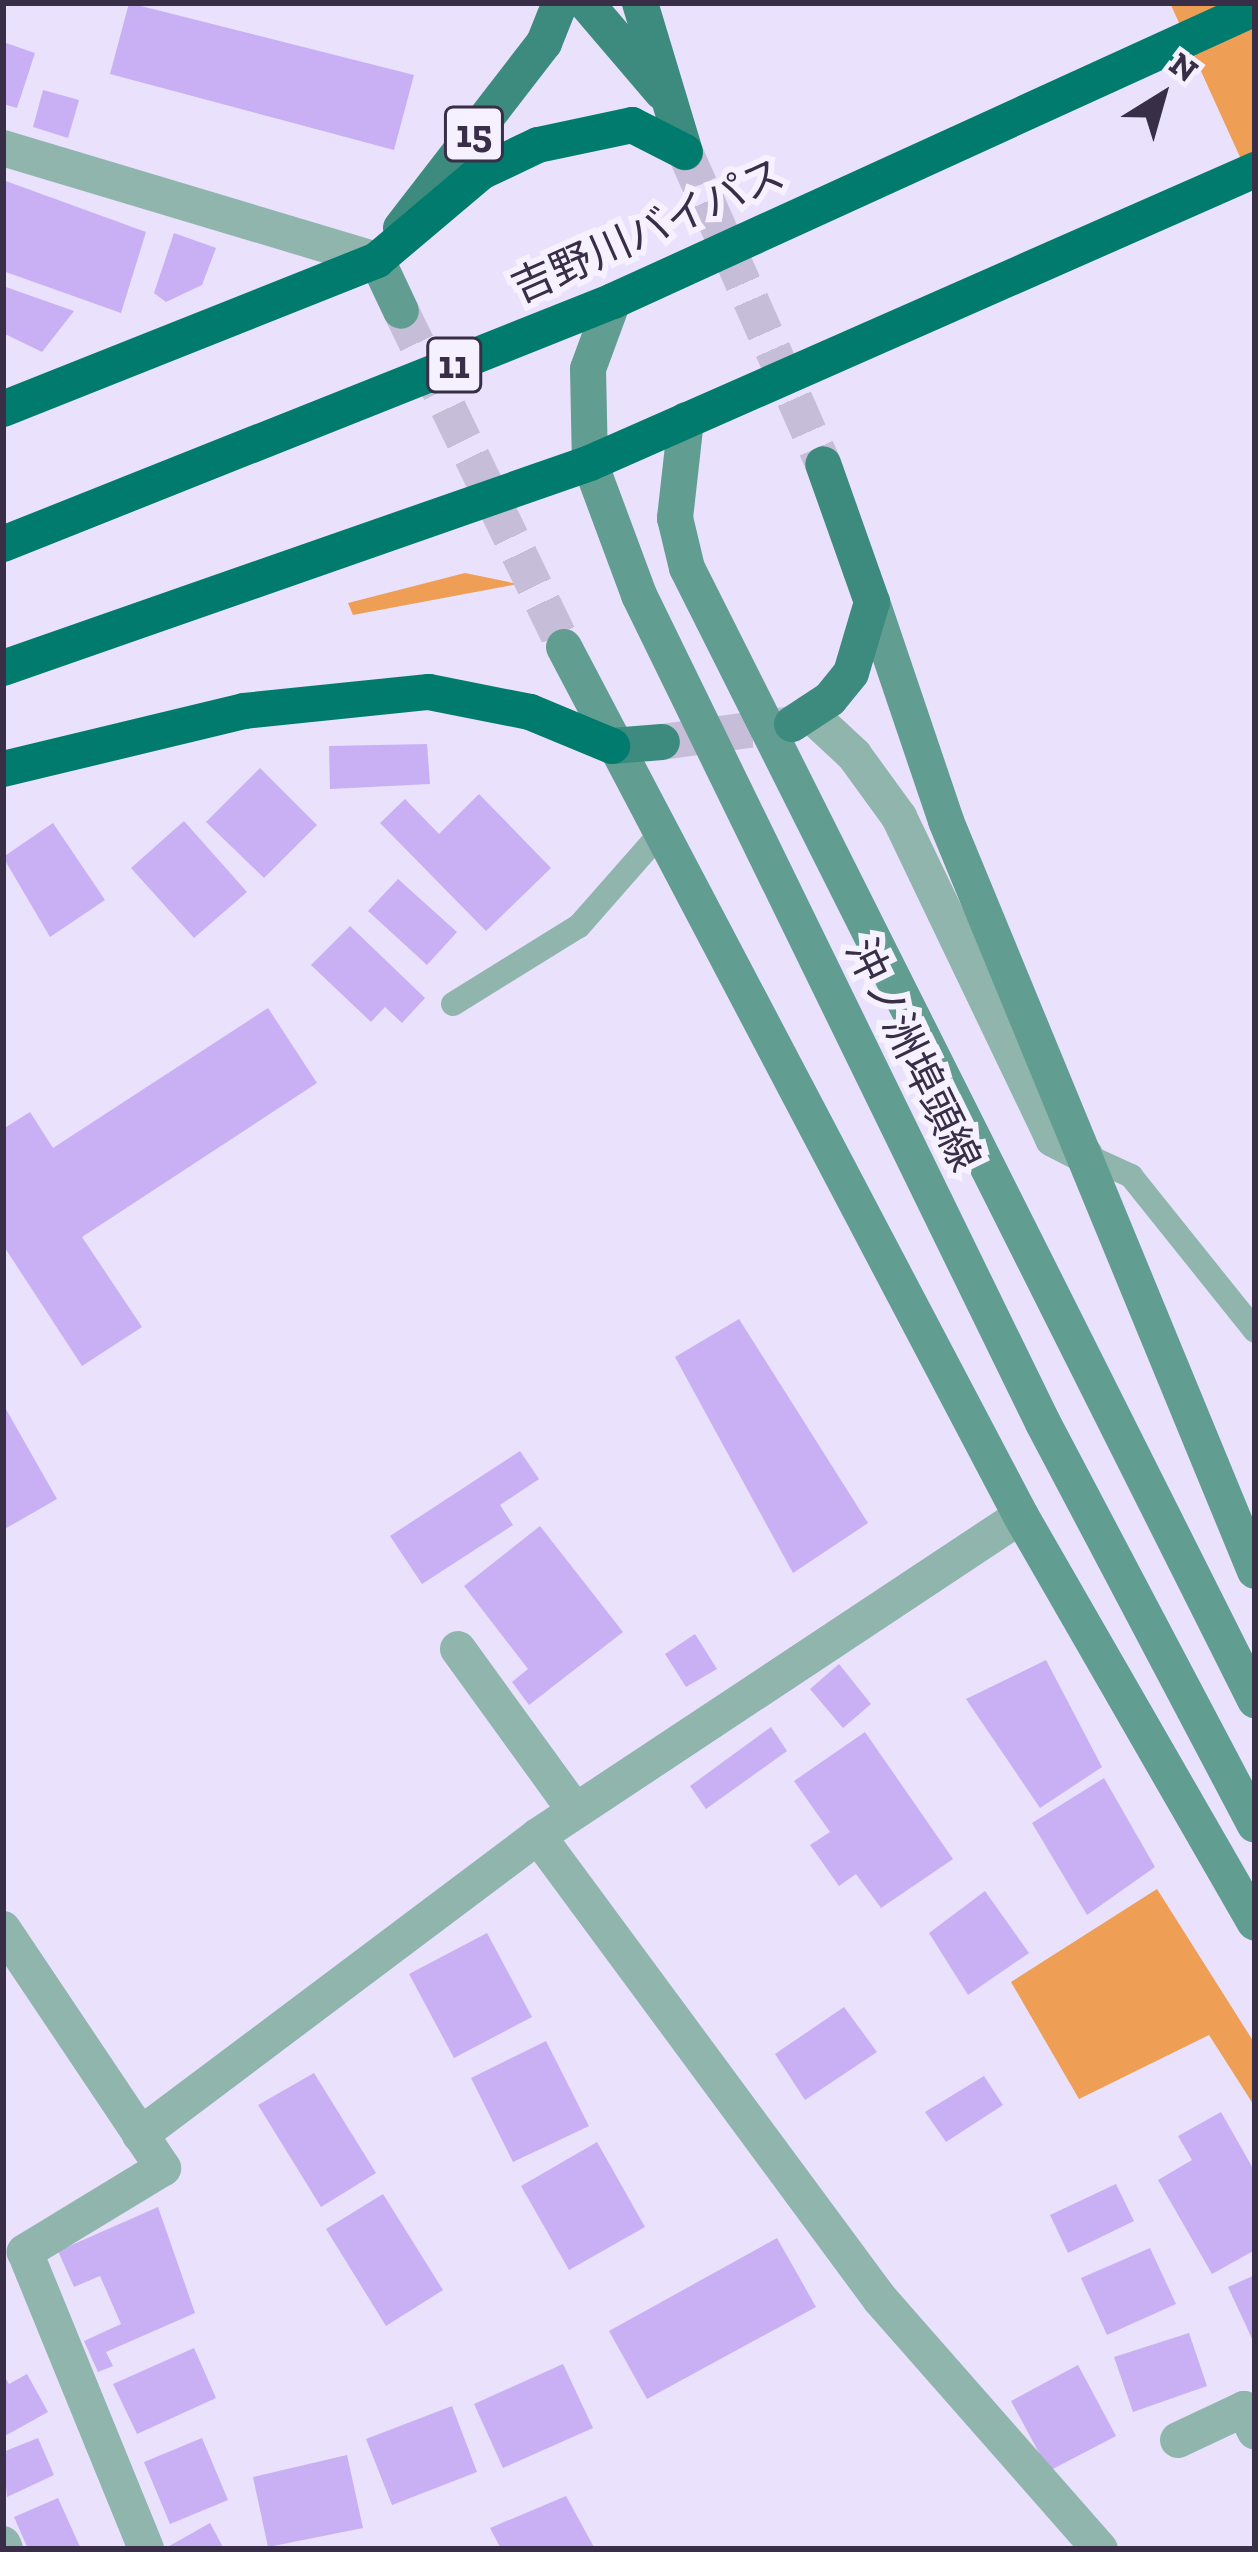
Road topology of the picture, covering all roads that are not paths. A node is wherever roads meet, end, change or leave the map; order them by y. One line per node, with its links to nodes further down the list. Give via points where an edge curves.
1 (560, 3): 9 (main road, 15, via 544,43)
2 (586, 3): 5 (main road)
3 (640, 3): 5 (main road)
4 (1255, 8): 10 (highway, 吉野川バイパス / 11)
5 (670, 100): 7 (main road)
6 (3, 148): 9 (street)
7 (686, 152): 9 (highway, via 632,125 538,145 481,172)
8 (1255, 170): 13 (highway)
9 (377, 260): 11 (main road); 12 (highway)
10 (613, 301): 14 (main road, 沖ノ洲埠頭線, via 589,369); 16 (highway, 吉野川バイパス / 11)
11 (401, 311)
12 (3, 409)
13 (686, 420): 14 (highway); 31 (main road, 沖ノ洲埠頭線, via 674,518 687,568)
14 (590, 463): 19 (highway); 33 (main road, 沖ノ洲埠頭線, via 638,595 1043,1423)
15 (823, 464): 17 (main road)
16 (3, 544)
17 (872, 602): 20 (main road, via 851,673); 26 (main road, via 946,821)
18 (565, 647): 22 (main road)
19 (3, 668)
20 (801, 718): 26 (street, via 854,755 899,817 1053,1139)
21 (662, 742): 22 (main road)
22 (613, 746): 23 (highway, via 530,712 429,692 244,711); 24 (main road)
23 (3, 769)
24 (659, 835): 25 (lane, via 578,926); 28 (main road)
25 (453, 1004)
26 (1085, 1155): 27 (lane, via 1132,1176); 29 (main road)
27 (1255, 1331)
28 (1021, 1516): 32 (street); 35 (main road)
29 (1255, 1570)
30 (458, 1649): 32 (street)
31 (1255, 1700)
32 (574, 1809): 34 (street)
33 (1255, 1825)
34 (538, 1836): 37 (street); 41 (street, via 880,2299)
35 (1255, 1923)
36 (3, 1929): 37 (street)
37 (140, 2135): 38 (street, via 163,2168)
38 (14, 2257): 42 (street)
39 (1255, 2432): 40 (street, via 1244,2410)
40 (1178, 2440)
41 (1087, 2545)
42 (146, 2549)

